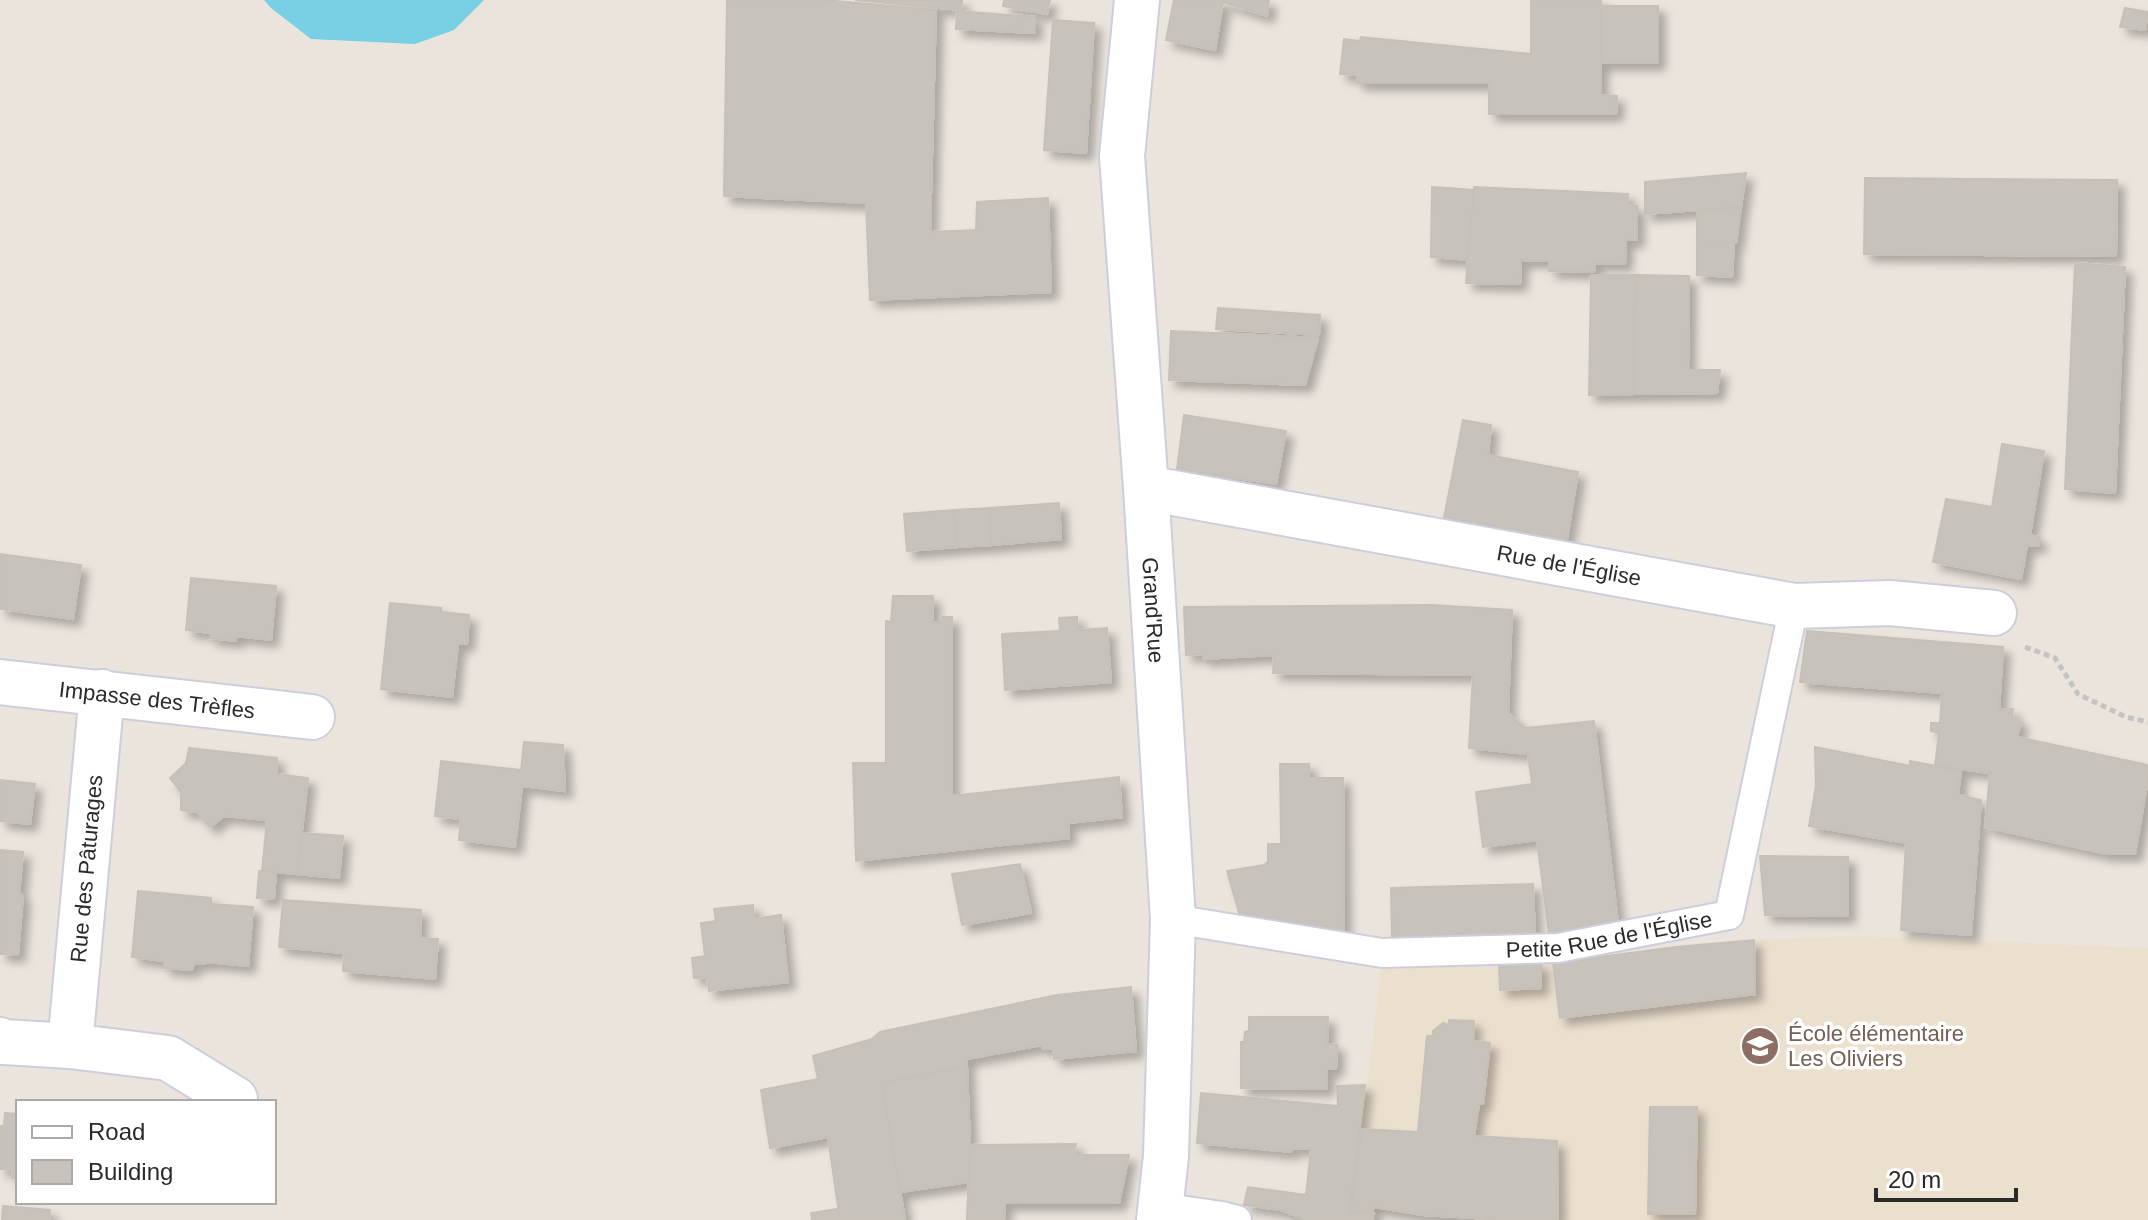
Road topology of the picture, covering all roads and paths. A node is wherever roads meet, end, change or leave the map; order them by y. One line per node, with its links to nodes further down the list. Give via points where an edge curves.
1 (1137, 0): 2 (street, Grand'Rue, via 1122,156)
2 (1146, 488): 3 (street, Rue de l'Église); 9 (street, Grand'Rue)
3 (1794, 606): 4 (street, Rue de l'Église, via 1890,603); 9 (lane, Petite Rue de l'Église, via 1729,915 1558,948 1382,953)
4 (1994, 613): 8 (path, via 2020,645 2055,658 2078,694)
5 (0, 682): 6 (street, Impasse des Trèfles)
6 (102, 692): 7 (street, Impasse des Trèfles); 11 (street, Rue des Pâturages)
7 (312, 717)
8 (2148, 722)
9 (1173, 919): 13 (street, Grand'Rue)
10 (0, 1040): 11 (street)
11 (70, 1046): 12 (street, via 168,1058)
12 (235, 1099)
13 (1160, 1214): 14 (lane)
14 (1237, 1220)

